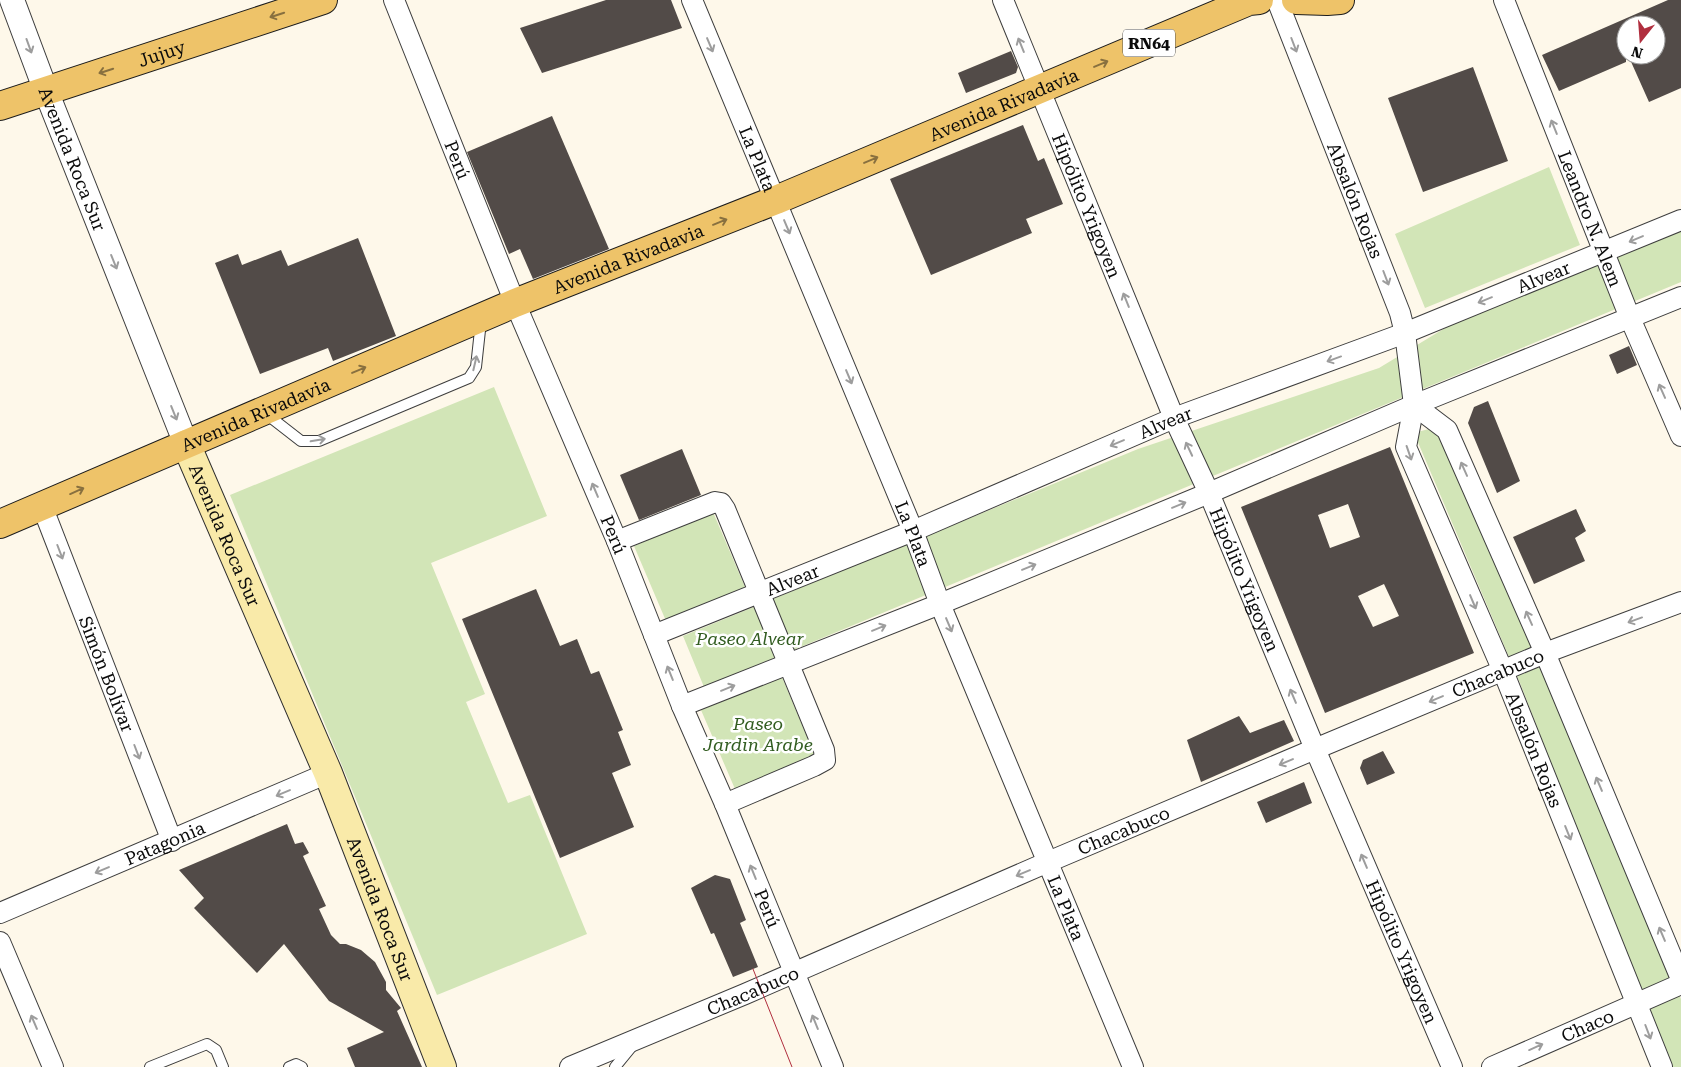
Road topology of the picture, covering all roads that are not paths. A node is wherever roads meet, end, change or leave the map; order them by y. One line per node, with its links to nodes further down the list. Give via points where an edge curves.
1 (12, 0): 12 (street, Avenida Roca Sur, one-way to 12)
2 (323, 0): 12 (main road, Jujuy, one-way to 12)
3 (394, 0): 18 (street, Perú)
4 (692, 0): 14 (street, La Plata, one-way to 14)
5 (1003, 0): 11 (street, Hipólito Yrigoyen, one-way to 5)
6 (1259, 0): 11 (main road, Avenida Rivadavia / RN64, one-way to 6, via 1249,1)
7 (1276, 0): 21 (street, Absalón Rojas, one-way to 21, via 1400,313)
8 (1296, 0): 9 (main road)
9 (1340, 0)
10 (1504, 0): 16 (street, Leandro N. Alem, one-way to 10)
11 (1040, 90): 14 (main road, Avenida Rivadavia, one-way to 11); 24 (street, Hipólito Yrigoyen, one-way to 11)
12 (46, 91): 13 (main road, Jujuy); 26 (street, Avenida Roca Sur, one-way to 26)
13 (0, 106)
14 (776, 200): 18 (main road, Avenida Rivadavia, one-way to 14); 30 (street, La Plata, one-way to 30)
15 (1681, 220): 16 (street, Alvear, one-way to 16)
16 (1604, 253): 20 (street, Leandro N. Alem); 21 (street, Alvear, one-way to 21)
17 (1681, 296): 20 (street)
18 (515, 303): 19 (main road, Avenida Rivadavia); 31 (street, Perú, one-way to 18)
19 (481, 318): 23 (main road, Avenida Rivadavia, one-way to 19); 23 (lane, one-way to 19, via 301,441 319,441 469,378 476,367)
20 (1630, 318): 22 (street); 25 (street, Leandro N. Alem, one-way to 20)
21 (1405, 333): 22 (street, Absalón Rojas); 24 (street, Alvear, one-way to 24)
22 (1414, 405): 27 (street); 36 (street, one-way to 22, via 1448,430); 38 (street, Absalón Rojas, one-way to 38, via 1406,447)
23 (263, 411): 26 (main road, Avenida Rivadavia)
24 (1174, 418): 27 (street, Hipólito Yrigoyen, one-way to 24); 30 (street, Alvear, one-way to 30)
25 (1681, 436)
26 (186, 444): 28 (main road, Avenida Rivadavia, one-way to 26); 41 (main road, Avenida Roca Sur)
27 (1209, 493): 34 (street, one-way to 27); 40 (street, Hipólito Yrigoyen, one-way to 27)
28 (42, 506): 29 (main road, Avenida Rivadavia); 43 (street, Simón Bolívar, one-way to 43)
29 (0, 524)
30 (913, 531): 32 (street, Alvear); 34 (street, La Plata)
31 (617, 541): 32 (street, via 714,502 721,503); 35 (street, Perú)
32 (759, 593): 35 (street, Alvear); 37 (street)
33 (1681, 602): 36 (street, Chacabuco, one-way to 36)
34 (940, 604): 37 (street, one-way to 34); 44 (street, La Plata, one-way to 44)
35 (654, 635): 39 (street, Perú, one-way to 35)
36 (1545, 653): 38 (street, Chacabuco); 48 (street, one-way to 36)
37 (788, 664): 39 (street, one-way to 37); 42 (street, via 824,750 825,760)
38 (1503, 671): 40 (street, Chacabuco, one-way to 40); 50 (street, Absalón Rojas, one-way to 50)
39 (682, 706): 42 (street, Perú)
40 (1315, 749): 44 (street, Chacabuco, one-way to 44); 62 (street, Hipólito Yrigoyen, one-way to 40)
41 (328, 773): 43 (street, Patagonia, one-way to 43); 57 (main road, Avenida Roca Sur)
42 (725, 804): 47 (street, Perú, one-way to 42)
43 (172, 841): 45 (street, Patagonia, one-way to 45)
44 (1048, 862): 47 (street, Chacabuco, one-way to 47); 61 (street, La Plata)
45 (0, 913)
46 (0, 942): 52 (street, one-way to 46)
47 (795, 972): 51 (street, Chacabuco); 60 (street, Perú, one-way to 47)
48 (1681, 979)
49 (1681, 984): 50 (street, Chaco)
50 (1637, 1003): 63 (street, Chaco, one-way to 50); 64 (street, Absalón Rojas, one-way to 64)
51 (638, 1039): 58 (street, Chacabuco); 59 (lane)
52 (53, 1067)
53 (150, 1067): 54 (lane, via 206,1044 216,1050)
54 (223, 1067)
55 (289, 1067): 56 (lane, via 296,1064)
56 (302, 1067)
57 (442, 1067)
58 (570, 1067)
59 (615, 1067)
60 (833, 1067)
61 (1133, 1067)
62 (1452, 1067)
63 (1492, 1067)
64 (1662, 1067)

